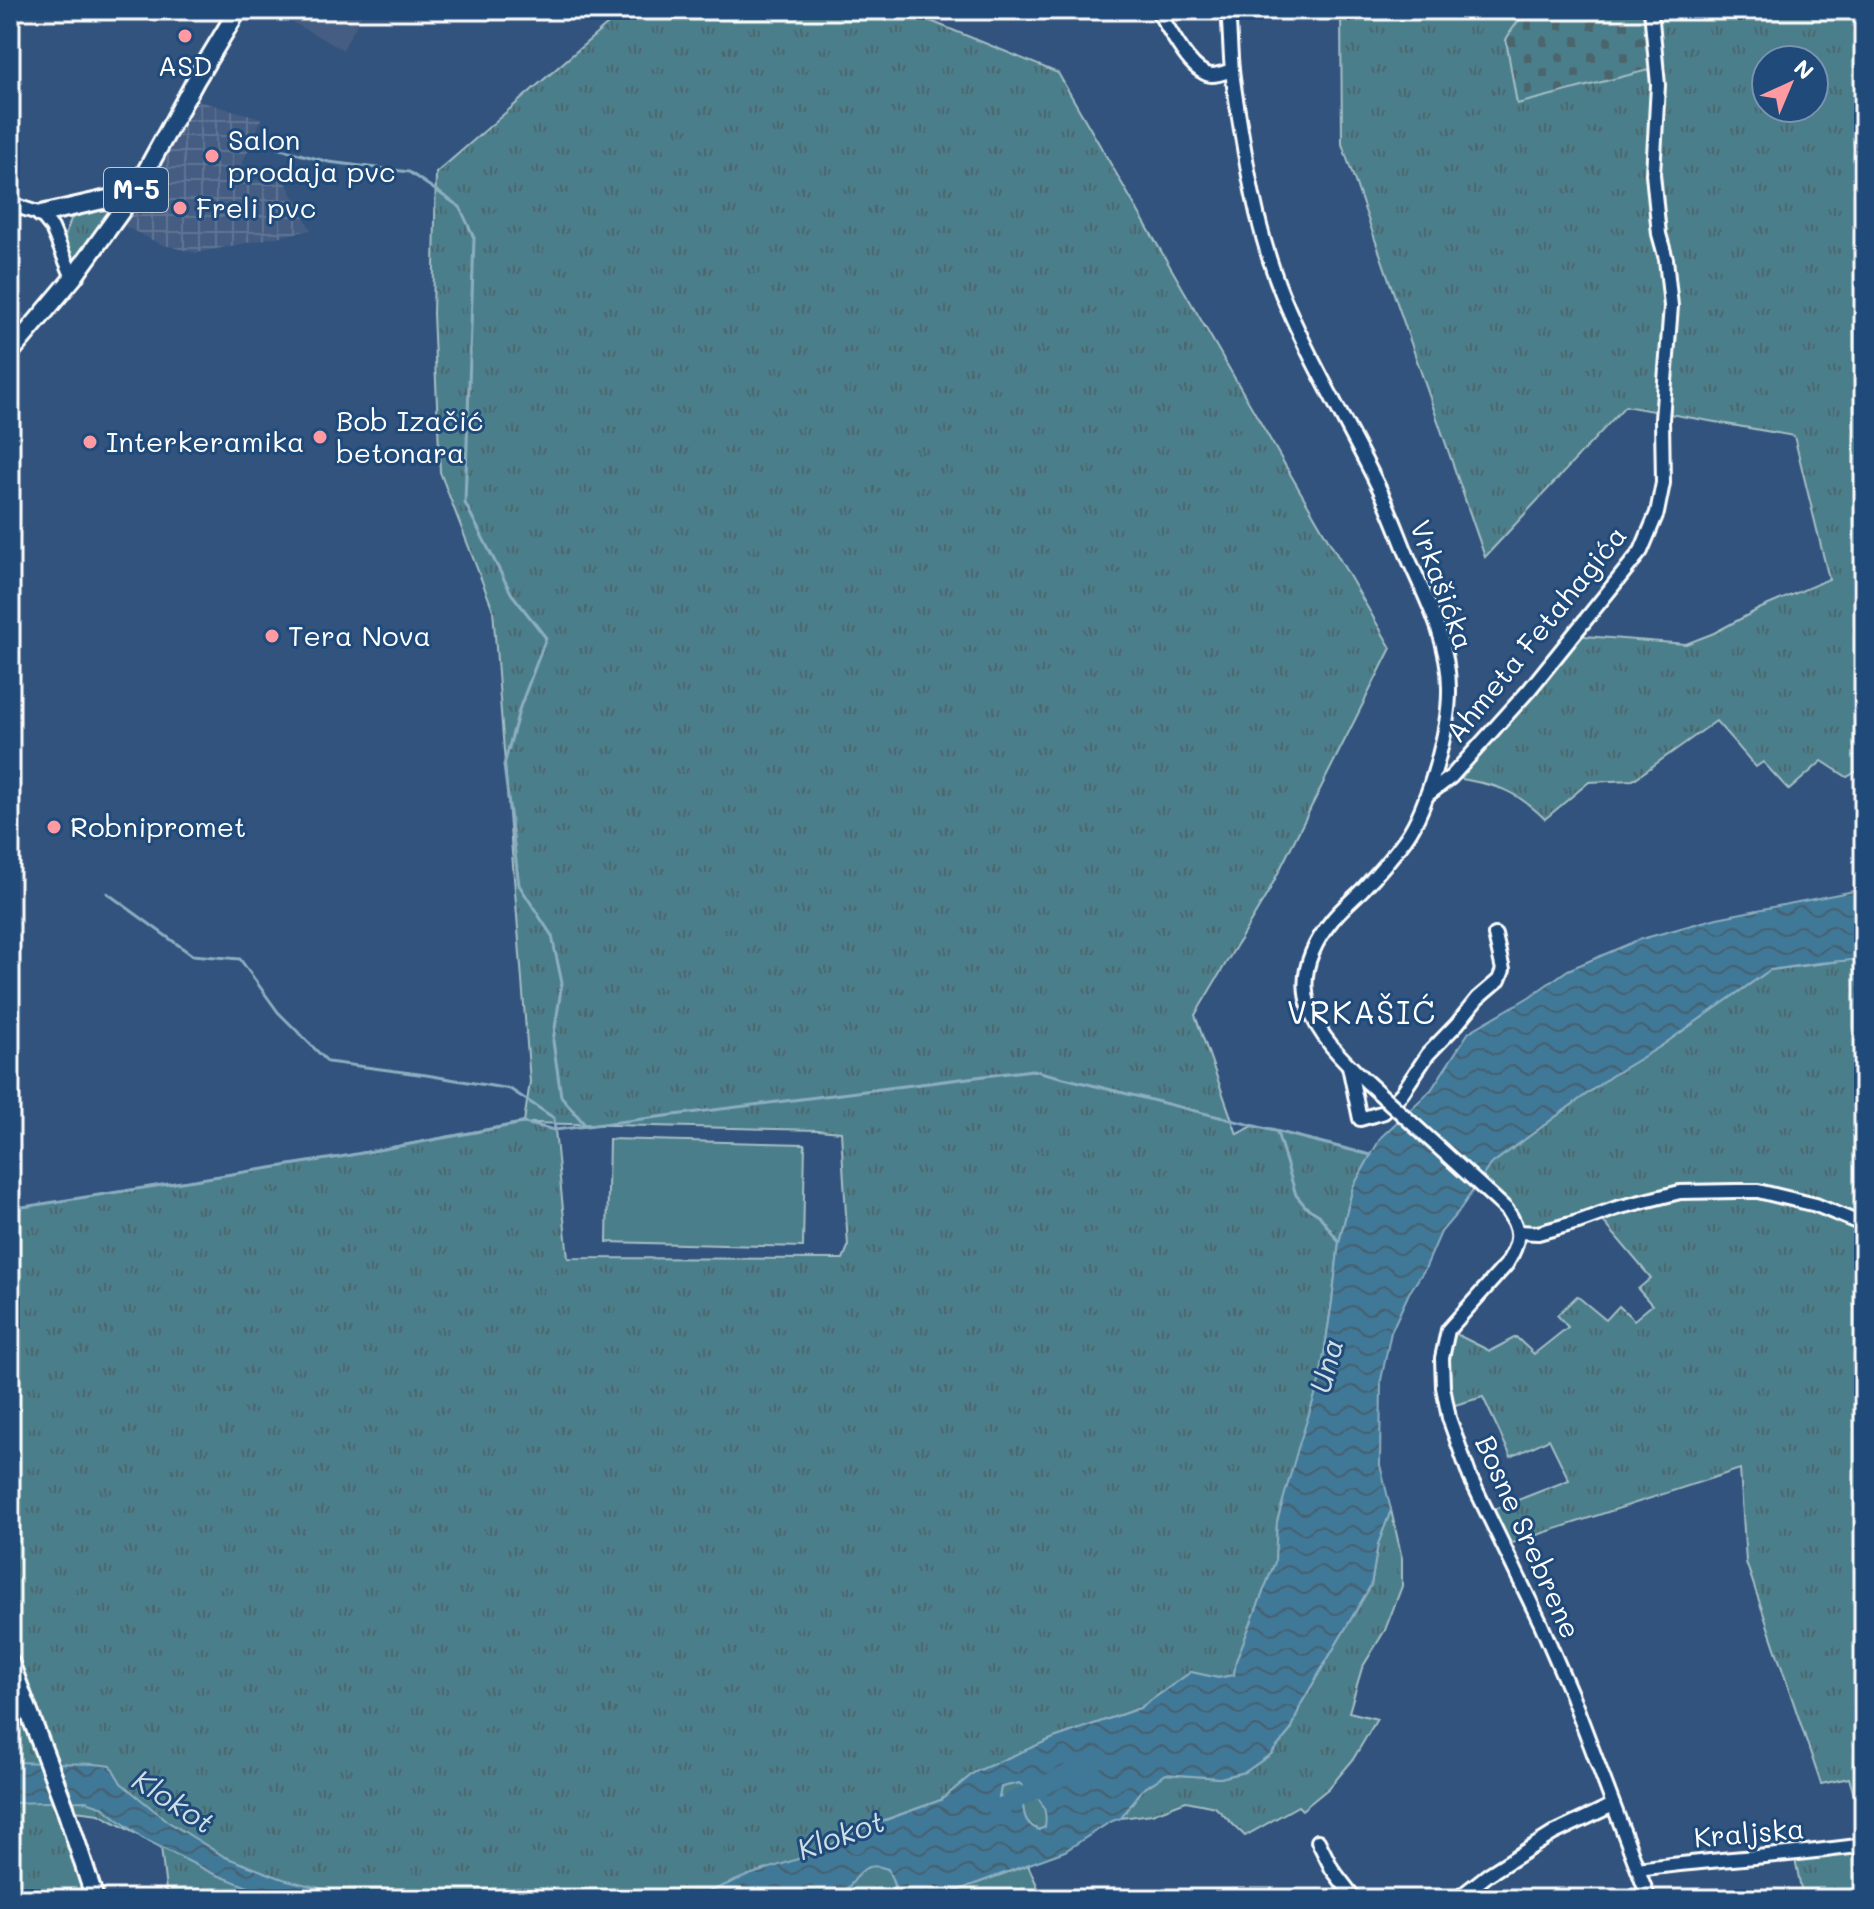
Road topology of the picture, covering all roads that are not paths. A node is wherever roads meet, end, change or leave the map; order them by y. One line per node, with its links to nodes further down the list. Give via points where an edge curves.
1 (238, 10): 6 (main road, M-5)
2 (1157, 10): 5 (street, via 1200,71 1212,75)
3 (1228, 10): 5 (street, Vrkašićka)
4 (1651, 10): 11 (street, Ahmeta Fetahagića, via 1658,85 1653,174 1671,306 1657,513 1641,551 1529,690 1451,777)
5 (1232, 70): 11 (street, Vrkašićka, via 1260,228 1281,292 1379,487 1433,615 1448,665 1449,710)
6 (134, 193): 8 (main road); 9 (main road, M-5)
7 (10, 204): 8 (street)
8 (41, 214): 9 (street)
9 (73, 278): 10 (main road, M-5)
10 (10, 353)
11 (1426, 796): 13 (street, Vrkašićka, via 1408,836 1332,920 1307,964 1308,1010)
12 (1495, 935): 13 (street, via 1503,970 1499,980 1428,1054 1384,1112 1360,1119)
13 (1348, 1066): 15 (street, Vrkašićka, bridge, via 1506,1209)
14 (1864, 1225): 15 (street, via 1816,1205 1758,1191 1680,1192 1538,1233)
15 (1518, 1232): 17 (street, Bosne Srebrene, via 1506,1265 1448,1330 1443,1387 1470,1477 1541,1624)
16 (10, 1662): 21 (main road)
17 (1613, 1805): 20 (street, Bosne Srebrene); 23 (street, via 1554,1833)
18 (1318, 1841): 22 (street)
19 (1864, 1845): 20 (street, Kraljska)
20 (1638, 1869): 24 (street, Bosne Srebrene)
21 (95, 1899)
22 (1355, 1899)
23 (1457, 1899)
24 (1649, 1899)

